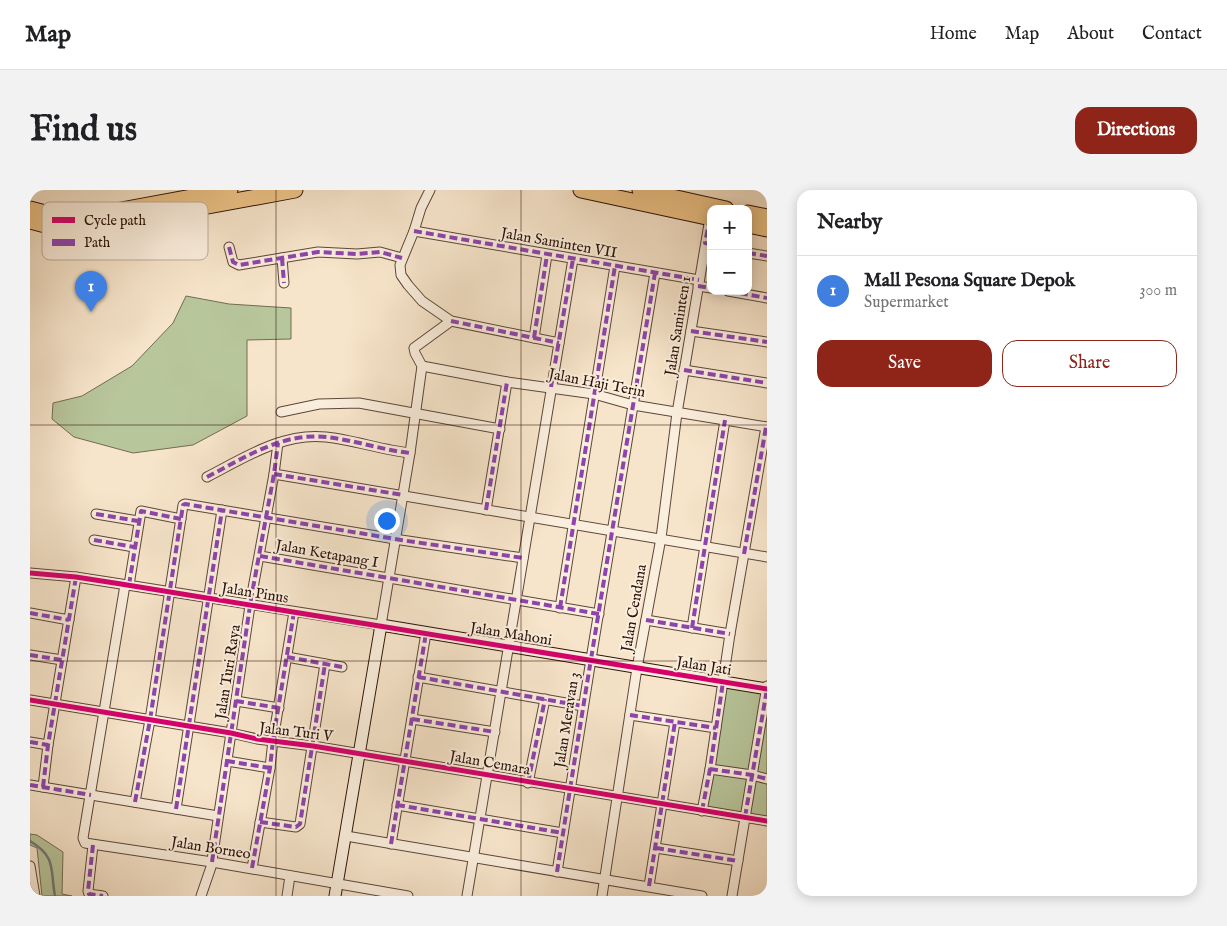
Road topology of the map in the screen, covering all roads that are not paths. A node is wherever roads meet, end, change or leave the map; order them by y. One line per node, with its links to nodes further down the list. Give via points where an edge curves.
1 (230, 190): 6 (highway)
2 (295, 190): 8 (highway)
3 (430, 190): 15 (street)
4 (581, 190): 7 (highway)
5 (640, 190): 7 (highway)
6 (165, 202)
7 (662, 202): 9 (highway); 11 (highway)
8 (208, 206)
9 (707, 207)
10 (752, 214): 12 (highway)
11 (707, 217)
12 (767, 217)
13 (752, 226): 14 (highway)
14 (767, 229)
15 (414, 231): 19 (street, Jalan Saminten VII); 22 (street)
16 (229, 247): 21 (street, via 233,262 239,265)
17 (707, 248): 27 (street, Jalan Saminten 1)
18 (752, 253): 20 (street)
19 (547, 255): 23 (street, Jalan Saminten VII); 33 (street)
20 (767, 256)
21 (282, 258): 22 (street, via 318,252 380,252); 26 (street)
22 (402, 258): 31 (street, via 402,275 408,285 422,301)
23 (573, 259): 24 (street, Jalan Saminten VII); 35 (street)
24 (615, 266): 25 (street, Jalan Saminten VII); 41 (street)
25 (655, 273): 27 (street, Jalan Saminten VII); 42 (street, Jalan Meravan 3)
26 (284, 283)
27 (698, 283): 28 (street, Jalan Saminten VII); 32 (street, Jalan Saminten 1)
28 (707, 286)
29 (750, 295): 30 (street)
30 (767, 298)
31 (453, 322): 33 (street); 36 (street, via 414,348)
32 (691, 331): 34 (street); 37 (street, Jalan Saminten 1)
33 (534, 338): 35 (street)
34 (767, 342)
35 (559, 343): 40 (street)
36 (421, 364): 38 (street, Jalan Haji Terin); 45 (street)
37 (684, 370): 39 (street); 44 (street, Jalan Saminten 1)
38 (507, 382): 40 (street, Jalan Haji Terin); 48 (street)
39 (767, 383)
40 (551, 387): 41 (street, Jalan Haji Terin); 58 (street)
41 (594, 394): 42 (street, Jalan Haji Terin); 61 (street)
42 (633, 405): 44 (street, Jalan Haji Terin); 62 (street, Jalan Meravan 3)
43 (281, 412): 45 (street, via 319,404 359,404)
44 (677, 412): 46 (street, Jalan Haji Terin); 63 (street, Jalan Cendana)
45 (416, 414): 48 (street); 50 (street)
46 (725, 420): 47 (street, Jalan Haji Terin); 67 (street)
47 (766, 427): 68 (street)
48 (500, 429): 55 (street)
49 (278, 443): 50 (street, via 297,438 327,437); 51 (street, Jalan Turi Raya); 52 (street)
50 (410, 453): 53 (street)
51 (274, 474): 53 (street); 57 (street, Jalan Turi Raya)
52 (207, 477)
53 (403, 495): 55 (street); 64 (street)
54 (222, 510): 57 (street); 59 (street, via 185,504); 77 (street)
55 (486, 510): 58 (street)
56 (96, 514): 60 (street)
57 (267, 517): 64 (street); 69 (street, Jalan Turi Raya)
58 (530, 518): 61 (street); 71 (street)
59 (181, 519): 60 (street, via 141,510); 76 (street)
60 (138, 521): 66 (street)
61 (573, 525): 62 (street); 80 (street)
62 (612, 531): 63 (street); 83 (street, Jalan Meravan 3)
63 (660, 538): 67 (street); 85 (street, Jalan Cendana)
64 (395, 539): 71 (street); 74 (street)
65 (94, 540): 66 (street)
66 (134, 547): 75 (street)
67 (704, 547): 68 (street); 87 (street)
68 (744, 554): 70 (street); 89 (street)
69 (260, 556): 74 (street, Jalan Ketapang I); 79 (street, Jalan Turi Raya)
70 (767, 557)
71 (523, 558): 78 (street)
72 (30, 573): 73 (street, Jalan Pinus)
73 (76, 577): 75 (street, Jalan Pinus); 84 (street)
74 (390, 579): 78 (street, Jalan Ketapang I); 86 (street)
75 (127, 585): 76 (street, Jalan Pinus); 108 (street)
76 (170, 592): 77 (street, Jalan Pinus); 111 (street)
77 (209, 598): 79 (street, Jalan Pinus); 113 (street)
78 (517, 600): 80 (street, Jalan Ketapang I); 90 (street)
79 (251, 605): 81 (street, Jalan Pinus); 104 (street, Jalan Turi Raya)
80 (560, 608): 83 (street, Jalan Ketapang I)
81 (294, 612): 86 (street, Jalan Pinus); 92 (street)
82 (30, 613): 84 (street)
83 (599, 614): 94 (street, Jalan Meravan 3)
84 (69, 620): 93 (street)
85 (646, 620): 87 (street); 97 (street, Jalan Cendana)
86 (381, 625): 88 (street, Jalan Mahoni); 121 (street)
87 (692, 628): 89 (street)
88 (426, 633): 90 (street, Jalan Mahoni); 98 (street)
89 (730, 634): 99 (street)
90 (509, 646): 94 (street, Jalan Mahoni); 101 (street)
91 (30, 655): 93 (street)
92 (287, 657): 95 (street); 107 (street)
93 (62, 660): 105 (street)
94 (591, 660): 97 (street, Jalan Mahoni); 106 (street, Jalan Meravan 3)
95 (325, 664): 96 (street); 120 (street)
96 (342, 667)
97 (637, 668): 99 (street, Jalan Jati); 109 (street, Jalan Cendana)
98 (418, 677): 101 (street); 110 (street)
99 (723, 682): 100 (street, Jalan Jati); 114 (street)
100 (767, 688): 127 (street)
101 (501, 691): 102 (street); 115 (street)
102 (545, 698): 106 (street); 129 (street)
103 (30, 700): 105 (street, Jalan Turi V)
104 (236, 701): 107 (street); 116 (street, Jalan Turi Raya)
105 (56, 704): 108 (street, Jalan Turi V); 119 (street)
106 (583, 706): 132 (street, Jalan Meravan 3)
107 (279, 708): 117 (street)
108 (104, 713): 111 (street, Jalan Turi V); 133 (street)
109 (630, 714): 112 (street); 134 (street, Jalan Cendana)
110 (412, 719): 115 (street); 123 (street)
111 (150, 720): 113 (street, Jalan Turi V); 135 (street)
112 (675, 722): 114 (street); 136 (street)
113 (189, 726): 116 (street, Jalan Turi V); 138 (street)
114 (716, 728): 125 (street)
115 (495, 732): 126 (street)
116 (231, 733): 117 (street, Jalan Turi V, via 257,740); 122 (street, Jalan Turi Raya)
117 (273, 740): 120 (street, Jalan Turi V); 124 (street)
118 (30, 742): 119 (street)
119 (48, 744): 131 (street)
120 (313, 746): 121 (street, Jalan Turi V); 144 (street, via 300,824 296,827)
121 (359, 753): 123 (street, Jalan Cemara); 146 (street)
122 (227, 761): 124 (street); 140 (street, Jalan Turi Raya)
123 (404, 761): 126 (street, Jalan Cemara); 137 (street)
124 (270, 768): 144 (street)
125 (710, 769): 127 (street); 139 (street)
126 (487, 775): 129 (street, Jalan Cemara); 142 (street)
127 (752, 775): 128 (street); 141 (street)
128 (767, 780)
129 (528, 783): 132 (street, Jalan Cemara)
130 (30, 785): 131 (street)
131 (43, 787): 133 (street)
132 (570, 789): 134 (street, Jalan Cemara); 145 (street, Jalan Meravan 3)
133 (91, 795): 135 (street); 148 (street, Jalan Borneo, via 83,838 85,843)
134 (617, 797): 136 (street, Jalan Cemara); 157 (street, Jalan Cendana)
135 (135, 802): 138 (street)
136 (662, 804): 139 (street, Jalan Cemara); 149 (street)
137 (396, 806): 142 (street); 147 (street)
138 (176, 809): 140 (street)
139 (702, 811): 141 (street, Jalan Cemara)
140 (218, 816): 152 (street, Jalan Turi Raya)
141 (745, 817): 143 (street, Jalan Cemara); 151 (street)
142 (480, 818): 145 (street); 150 (street)
143 (767, 821)
144 (260, 822): 154 (street)
145 (563, 833): 155 (street, Jalan Meravan 3)
146 (346, 836): 147 (street); 159 (street)
147 (391, 844): 150 (street)
148 (93, 845): 152 (street, Jalan Borneo); 161 (street, via 89,894)
149 (656, 848): 151 (street); 158 (street)
150 (474, 858): 155 (street); 165 (street)
151 (738, 861): 168 (street)
152 (212, 862): 154 (street, Jalan Borneo); 162 (street, Jalan Turi Raya)
153 (30, 866): 160 (street)
154 (252, 868): 156 (street, Jalan Borneo)
155 (557, 872): 157 (street)
156 (290, 876): 159 (street, Jalan Borneo); 163 (street)
157 (604, 880): 158 (street); 166 (street, Jalan Cendana)
158 (649, 886): 167 (street)
159 (336, 890): 164 (street, Jalan Borneo)
160 (34, 895)
161 (102, 896)
162 (201, 896)
163 (287, 896)
164 (408, 896)
165 (467, 896)
166 (602, 896)
167 (702, 896)
168 (732, 896)

